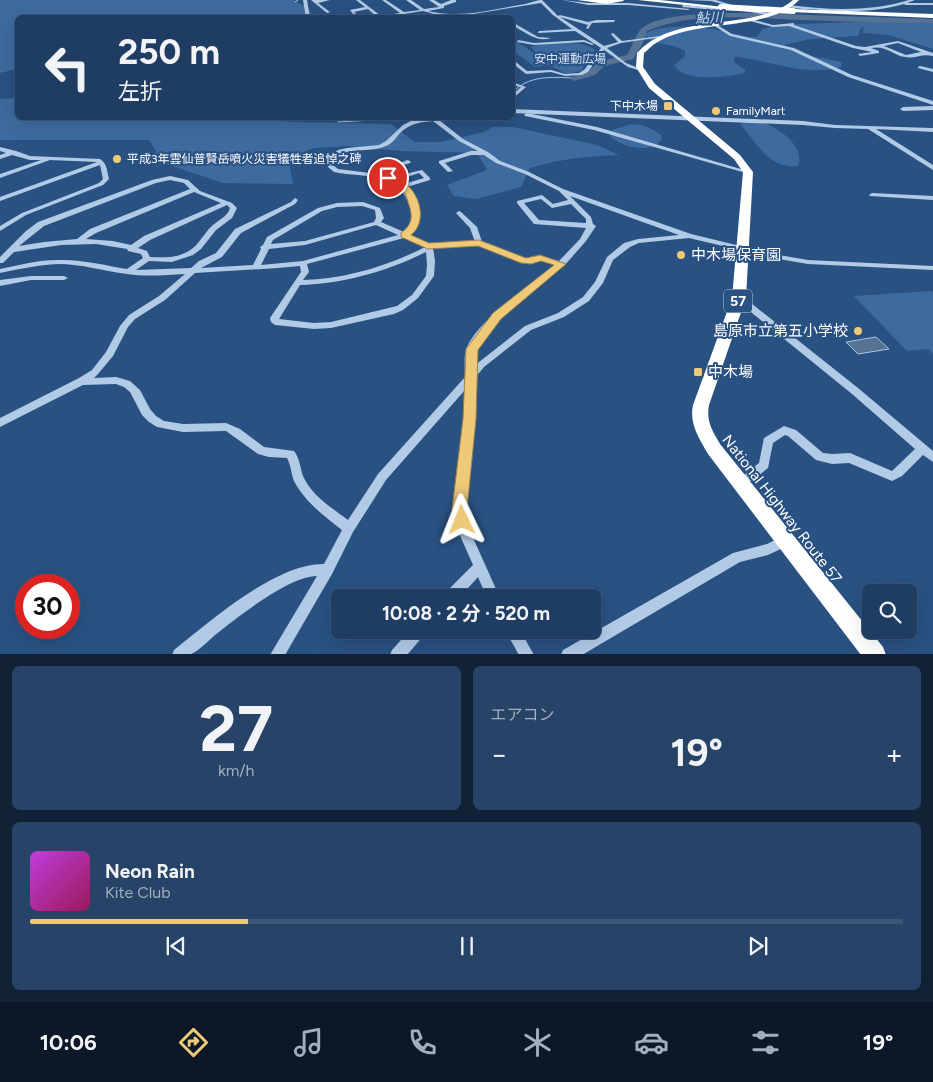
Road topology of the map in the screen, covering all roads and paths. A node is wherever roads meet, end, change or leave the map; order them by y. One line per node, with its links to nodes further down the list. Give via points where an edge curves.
1 (305, 0): 33 (street)
2 (328, 0): 15 (street)
3 (358, 0): 26 (street)
4 (384, 0): 31 (street)
5 (408, 0): 28 (street)
6 (431, 0): 22 (street)
7 (453, 0): 22 (street)
8 (564, 0): 17 (street, via 594,4)
9 (580, 0): 17 (highway)
10 (641, 0): 19 (highway)
11 (689, 0): 12 (street)
12 (711, 0): 19 (street)
13 (796, 0): 23 (highway)
14 (913, 0): 20 (street); 21 (street)
15 (314, 1): 30 (street)
16 (541, 1): 29 (street); 37 (street)
17 (619, 2): 18 (street); 25 (street, via 720,10)
18 (665, 3): 27 (street)
19 (724, 4): 25 (street); 38 (highway, bridge, via 794,11)
20 (933, 4): 21 (street)
21 (900, 5): 23 (street, via 852,9)
22 (440, 6): 28 (street, via 443,7)
23 (788, 6): 39 (highway)
24 (474, 7): 29 (street)
25 (735, 7): 39 (street)
26 (369, 8): 34 (street, via 350,10); 35 (street)
27 (688, 9)
28 (424, 10): 31 (street); 32 (street, via 434,14)
29 (482, 11): 32 (street)
30 (328, 12)
31 (403, 13): 36 (street)
32 (454, 14)
33 (308, 15)
34 (356, 15)
35 (378, 15)
36 (392, 15)
37 (557, 16): 40 (street, via 588,26 596,21); 45 (street)
38 (933, 16)
39 (758, 17): 42 (highway); 43 (street, via 774,26)
40 (614, 21)
41 (799, 23): 43 (street)
42 (714, 24): 49 (highway); 64 (street, via 736,37 792,49 850,76)
43 (788, 24): 54 (street)
44 (515, 25): 46 (street)
45 (576, 30): 46 (street); 48 (street)
46 (531, 33): 48 (street, via 540,38)
47 (613, 34): 51 (street)
48 (584, 36): 53 (street)
49 (660, 38): 51 (street); 60 (highway, via 640,54)
50 (518, 41): 53 (street, via 534,44 585,41)
51 (621, 42): 53 (street)
52 (878, 45): 54 (street); 55 (street, via 898,42); 55 (street, via 906,56)
53 (602, 48): 58 (street, via 586,70 571,75 554,71 526,73); 60 (street, via 630,68)
54 (866, 48): 56 (street, via 877,52)
55 (927, 53): 57 (street)
56 (860, 55)
57 (933, 55)
58 (515, 63)
59 (933, 64): 61 (street, via 920,67)
60 (639, 70): 69 (highway, via 652,86)
61 (933, 72)
62 (515, 84): 63 (street, via 524,87)
63 (515, 94)
64 (933, 103)
65 (933, 108): 66 (street)
66 (903, 109)
67 (515, 111): 68 (street)
68 (538, 114): 69 (street); 83 (street)
69 (692, 119): 72 (street); 83 (highway, via 737,157)
70 (425, 120): 84 (street, via 406,125 385,145 343,151 330,160 331,168 336,171)
71 (436, 120): 76 (street)
72 (870, 128): 73 (street, via 902,127); 81 (street)
73 (931, 131)
74 (0, 149): 75 (street)
75 (14, 152): 77 (street); 78 (street, via 30,158)
76 (486, 154): 82 (street, via 472,153 441,162); 89 (street)
77 (0, 157)
78 (53, 158): 79 (street); 85 (street)
79 (102, 162): 92 (street); 99 (street, via 106,179 101,184 24,214)
80 (408, 162): 84 (street)
81 (933, 168)
82 (450, 171)
83 (748, 172): 107 (highway, National Highway Route 57 / 57)
84 (369, 174): 86 (street)
85 (0, 176)
86 (393, 179): 87 (street); 87 (street, via 420,171 428,179)
87 (404, 186): 100 (street, via 417,215 414,228)
88 (195, 189): 95 (street); 102 (street, via 93,231); 108 (street, via 189,182 179,179 148,182 41,224)
89 (561, 190): 94 (street); 101 (street)
90 (872, 194): 91 (street)
91 (933, 198)
92 (0, 199)
93 (295, 200): 116 (street, via 234,234 219,255)
94 (570, 202): 98 (street, via 589,218); 98 (street, via 552,206 542,197 519,202 537,222)
95 (226, 203): 106 (street, via 147,238); 109 (street, via 234,208 233,214 214,228 194,251 172,260)
96 (459, 213): 103 (street, via 470,223)
97 (377, 223): 100 (street); 104 (street, via 305,243); 104 (street, via 380,214 374,206 331,206 274,236)
98 (592, 226): 112 (street)
99 (0, 229)
100 (405, 235): 105 (street); 111 (street)
101 (689, 236): 107 (street); 122 (street, via 627,245 610,259 599,283 586,299 560,315 528,328)
102 (79, 242): 106 (street); 108 (street, via 48,243)
103 (479, 243): 105 (street); 112 (street, via 525,261 540,258)
104 (264, 246): 113 (street)
105 (429, 247): 120 (street, via 400,261 324,282); 120 (street, via 430,276 407,305 394,311 331,325 275,322 274,318)
106 (131, 249): 109 (street, via 144,254)
107 (742, 249): 114 (street, via 808,262); 121 (highway, National Highway Route 57 / 57)
108 (10, 250): 110 (street)
109 (147, 259): 117 (street)
110 (0, 261)
111 (303, 263): 113 (street); 120 (street, via 305,272)
112 (561, 264): 122 (street, via 497,316 472,349)
113 (256, 267): 116 (street)
114 (933, 268)
115 (0, 271): 117 (street, via 59,262)
116 (192, 271): 117 (street); 123 (street, via 162,298 132,317 103,363)
117 (128, 272)
118 (64, 278): 119 (street, via 36,277)
119 (0, 283)
120 (298, 283)
121 (739, 298): 125 (street); 127 (highway, National Highway Route 57 / 57, via 699,416 707,438)
122 (470, 377): 128 (street, via 382,478); 130 (street, via 460,509 464,531)
123 (82, 381): 124 (street); 128 (street, via 106,380 128,384 148,416 165,427 226,427 265,452 290,454 308,494)
124 (0, 422)
125 (922, 449): 126 (street); 127 (street, via 892,476 850,458 820,457 784,430 768,441 764,465)
126 (933, 457)
127 (738, 482): 129 (highway, National Highway Route 57 / 57)
128 (349, 528): 131 (street)
129 (786, 541): 140 (street, via 737,557); 141 (highway, National Highway Route 57 / 57)
130 (480, 566): 132 (street); 133 (street)
131 (328, 570): 136 (street, via 319,567 281,582); 137 (street)
132 (458, 589)
133 (490, 589)
134 (411, 639): 138 (street)
135 (518, 639): 139 (street)
136 (179, 654)
137 (277, 654)
138 (397, 654)
139 (527, 654)
140 (568, 654)
141 (875, 654)

